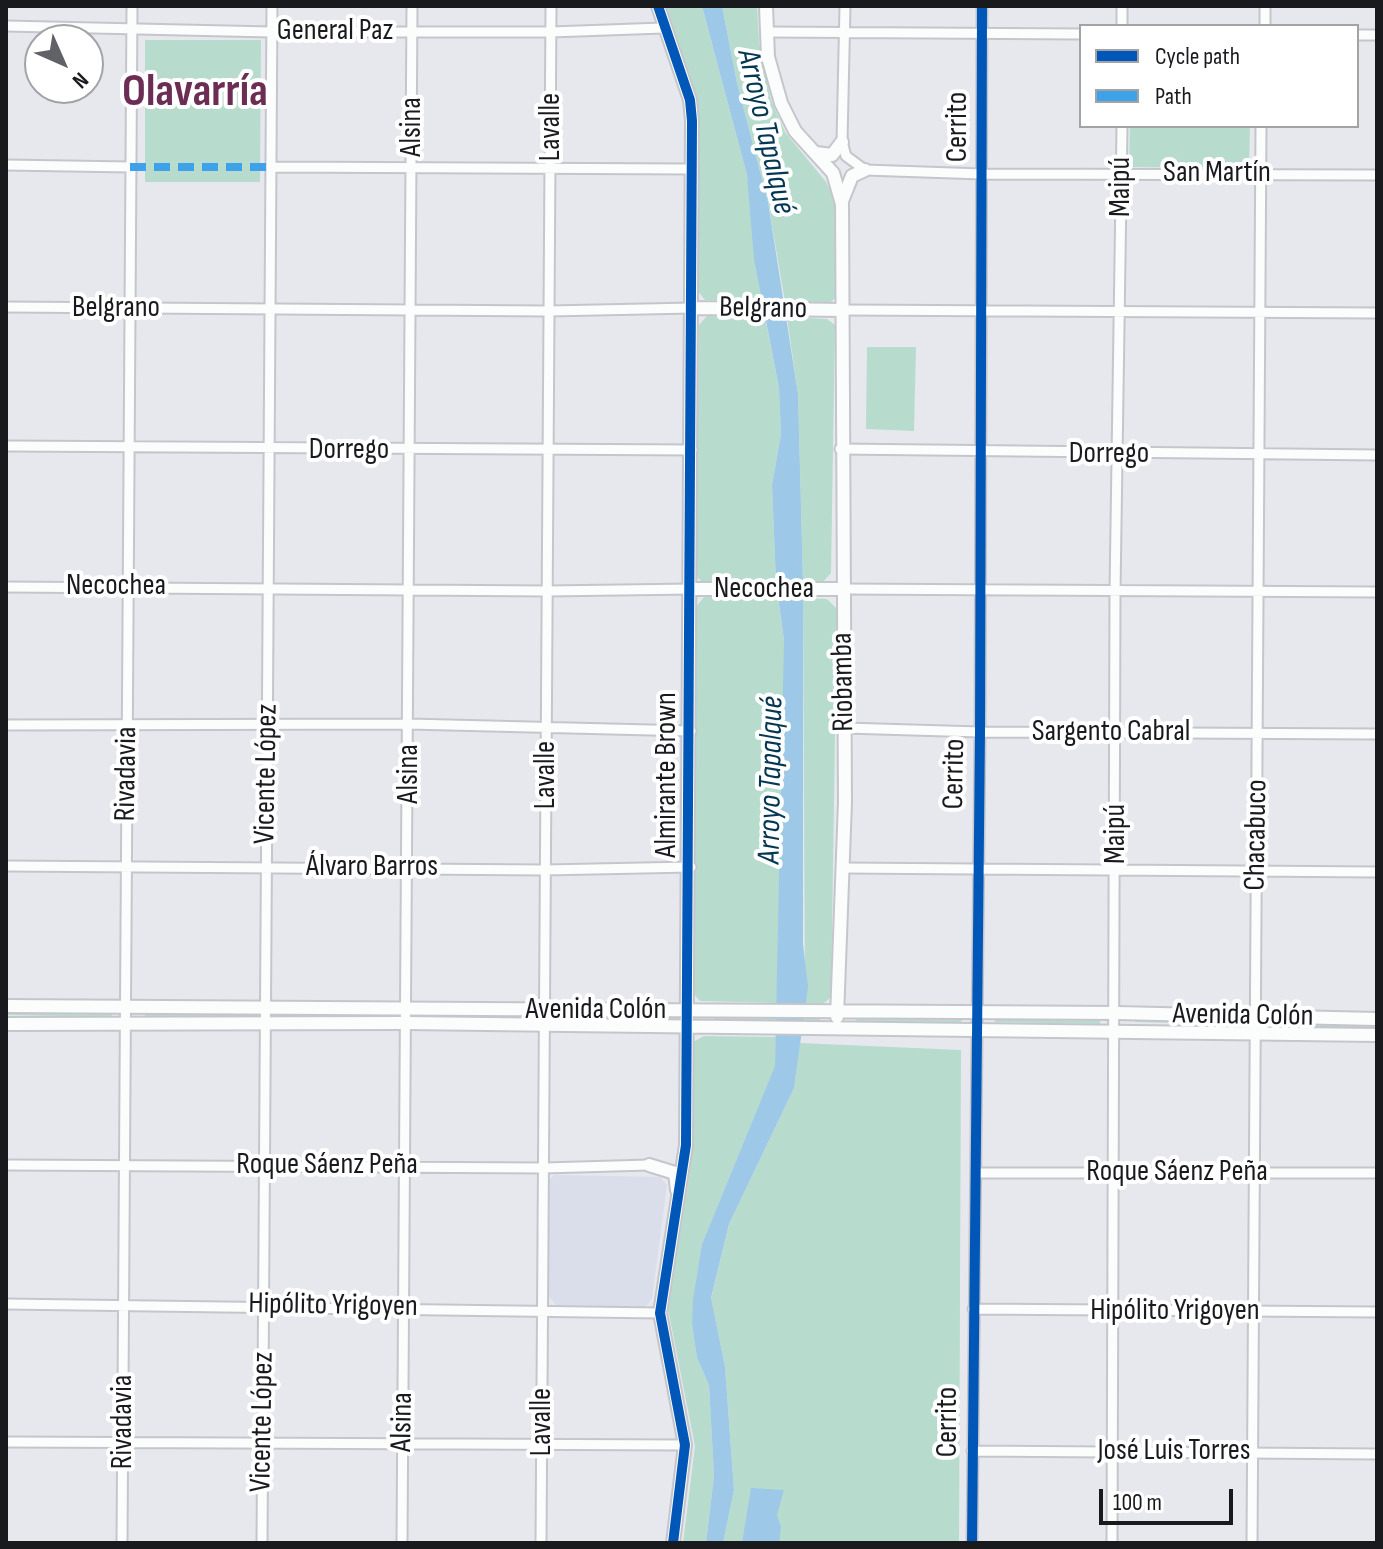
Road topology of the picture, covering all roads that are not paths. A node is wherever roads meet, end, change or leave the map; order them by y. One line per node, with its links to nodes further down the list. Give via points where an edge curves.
1 (132, 6): 11 (street, Rivadavia)
2 (272, 6): 14 (street, Vicente López)
3 (412, 6): 13 (street, Alsina)
4 (551, 6): 15 (street, Lavalle)
5 (658, 6): 10 (street, Almirante Brown)
6 (766, 6): 16 (street, Riobamba)
7 (845, 6): 12 (street)
8 (982, 6): 17 (street, Cerrito)
9 (6, 26): 11 (street, General Paz)
10 (663, 28): 15 (street, General Paz); 26 (street, Almirante Brown, via 692,110)
11 (132, 29): 14 (street, General Paz); 24 (street, Rivadavia)
12 (844, 30): 16 (street); 17 (street); 21 (street)
13 (412, 31): 14 (street, General Paz); 15 (street, General Paz); 27 (street, Alsina)
14 (271, 32): 25 (street, Vicente López)
15 (551, 32): 28 (street, Lavalle)
16 (768, 32): 22 (street, Riobamba, via 768,57 781,103 795,131)
17 (981, 33): 18 (street); 31 (street, Cerrito)
18 (1079, 34)
19 (1122, 128): 30 (street, Maipú)
20 (1261, 128): 32 (street, Chacabuco)
21 (842, 142): 22 (street, via 832,155); 29 (street, via 846,156)
22 (816, 153): 34 (street, Riobamba, via 833,173)
23 (6, 165): 24 (street)
24 (130, 167): 36 (street, Rivadavia)
25 (271, 167): 27 (street); 37 (street, Vicente López)
26 (691, 169): 28 (street); 38 (street, Almirante Brown)
27 (412, 170): 28 (street); 39 (street, Alsina)
28 (551, 170): 41 (street, Lavalle)
29 (865, 170): 31 (street, San Martín); 34 (street, via 852,176)
30 (1121, 173): 31 (street, San Martín); 32 (street, San Martín); 43 (street, Maipú)
31 (982, 174): 42 (street, Cerrito)
32 (1259, 174): 33 (street, San Martín); 44 (street, Chacabuco)
33 (1377, 175)
34 (842, 204): 40 (street, Riobamba)
35 (6, 307): 36 (street, Belgrano)
36 (132, 308): 37 (street, Belgrano); 47 (street, Rivadavia)
37 (269, 308): 39 (street, Belgrano); 49 (street, Vicente López)
38 (692, 308): 40 (street, Belgrano); 41 (street, Belgrano); 51 (street, Almirante Brown)
39 (413, 309): 41 (street, Belgrano); 50 (street, Alsina)
40 (844, 310): 42 (street, Belgrano); 48 (street, Riobamba)
41 (549, 311): 52 (street, Lavalle)
42 (982, 312): 43 (street, Belgrano); 53 (street, Cerrito)
43 (1121, 312): 44 (street, Belgrano); 54 (street, Maipú)
44 (1261, 313): 45 (street, Belgrano); 55 (street, Chacabuco)
45 (1377, 313)
46 (6, 446): 47 (street, Dorrego)
47 (130, 447): 49 (street, Dorrego); 57 (street, Rivadavia)
48 (840, 449): 53 (street, Dorrego); 62 (street, Riobamba)
49 (272, 450): 50 (street, Dorrego); 58 (street, Vicente López)
50 (410, 450): 52 (street, Dorrego); 60 (street, Alsina)
51 (692, 450): 52 (street, Dorrego); 61 (street, Almirante Brown)
52 (548, 451): 64 (street, Lavalle)
53 (979, 453): 54 (street, Dorrego); 63 (street, Cerrito)
54 (1119, 454): 55 (street, Dorrego); 65 (street, Maipú)
55 (1259, 455): 56 (street, Dorrego); 66 (street, Chacabuco)
56 (1377, 455)
57 (129, 586): 58 (street, Necochea); 59 (street, Necochea); 71 (street, Rivadavia)
58 (269, 586): 60 (street, Necochea); 68 (street, Vicente López)
59 (6, 587)
60 (408, 589): 64 (street, Necochea); 69 (street, Alsina)
61 (692, 589): 62 (street, Necochea); 64 (street, Necochea); 74 (street, Almirante Brown)
62 (842, 589): 63 (street, Necochea); 72 (street, Riobamba)
63 (979, 590): 65 (street, Necochea); 76 (street, Cerrito)
64 (547, 591): 73 (street, Lavalle)
65 (1115, 592): 66 (street, Necochea); 75 (street, Maipú)
66 (1258, 592): 67 (street, Necochea); 77 (street, Chacabuco)
67 (1377, 592)
68 (268, 724): 69 (street); 71 (street); 83 (street, Vicente López)
69 (409, 724): 73 (street); 81 (street, Alsina)
70 (6, 725): 71 (street)
71 (128, 725): 80 (street, Rivadavia)
72 (845, 728): 76 (street, Sargento Cabral); 84 (street, Riobamba)
73 (546, 729): 74 (street); 88 (street, Lavalle)
74 (691, 731): 82 (street, Almirante Brown)
75 (1116, 731): 76 (street, Sargento Cabral); 77 (street, Sargento Cabral); 86 (street, Maipú)
76 (980, 732): 85 (street, Cerrito)
77 (1259, 733): 78 (street, Sargento Cabral); 87 (street, Chacabuco)
78 (1377, 734)
79 (6, 866): 80 (street, Álvaro Barros)
80 (126, 866): 83 (street, Álvaro Barros); 93 (street, Rivadavia)
81 (408, 866): 83 (street, Álvaro Barros); 88 (street, Álvaro Barros); 92 (street, Alsina)
82 (691, 867): 88 (street, Álvaro Barros); 95 (street, Almirante Brown)
83 (266, 868): 91 (street, Vicente López)
84 (844, 868): 85 (street); 96 (street, Riobamba)
85 (978, 868): 86 (street); 97 (street, Cerrito)
86 (1116, 869): 87 (street); 98 (street, Maipú)
87 (1256, 869): 89 (street); 99 (street, Chacabuco)
88 (545, 870): 94 (street, Lavalle)
89 (1377, 872)
90 (6, 1006): 93 (street, Avenida Colón)
91 (268, 1007): 92 (street, Avenida Colón); 93 (street, Avenida Colón); 104 (street, Vicente López)
92 (405, 1007): 94 (street, Avenida Colón); 101 (street, Alsina)
93 (125, 1008): 103 (street, Rivadavia)
94 (544, 1010): 95 (street, Avenida Colón); 105 (street, Lavalle)
95 (690, 1010): 96 (street, Avenida Colón); 106 (street, Almirante Brown)
96 (837, 1012): 97 (street, Avenida Colón); 107 (street, Riobamba)
97 (976, 1012): 98 (street, Avenida Colón); 108 (street, Cerrito)
98 (1116, 1013): 99 (street, Avenida Colón); 109 (street, Maipú)
99 (1257, 1016): 100 (street, Avenida Colón); 110 (street, Chacabuco)
100 (1377, 1019)
101 (405, 1023): 104 (street, Avenida Colón); 105 (street, Avenida Colón); 115 (street, Alsina)
102 (6, 1024): 103 (street, Avenida Colón)
103 (125, 1025): 104 (street, Avenida Colón); 117 (street, Rivadavia)
104 (267, 1025): 114 (street, Vicente López)
105 (544, 1026): 106 (street, Avenida Colón); 118 (street, Lavalle)
106 (689, 1027): 107 (street, Avenida Colón); 112 (street, Almirante Brown)
107 (837, 1027): 108 (street, Avenida Colón)
108 (974, 1029): 109 (street, Avenida Colón); 121 (street, Cerrito)
109 (1116, 1030): 110 (street, Avenida Colón); 119 (street, Maipú)
110 (1257, 1032): 111 (street, Avenida Colón); 120 (street, Chacabuco)
111 (1377, 1035)
112 (684, 1129): 116 (street, via 676,1158); 123 (street, Almirante Brown, via 685,1169)
113 (6, 1165): 117 (street, Roque Sáenz Peña)
114 (265, 1165): 115 (street, Roque Sáenz Peña); 117 (street, Roque Sáenz Peña); 126 (street, Vicente López)
115 (404, 1165): 118 (street, Roque Sáenz Peña); 127 (street, Alsina)
116 (649, 1165): 118 (street, Roque Sáenz Peña); 123 (street, via 675,1173)
117 (124, 1166): 125 (street, Rivadavia)
118 (544, 1168): 128 (street, Lavalle)
119 (1116, 1170): 120 (street, Roque Sáenz Peña); 121 (street, Roque Sáenz Peña); 130 (street, Maipú)
120 (1255, 1172): 122 (street, Roque Sáenz Peña); 131 (street, Chacabuco)
121 (977, 1173): 129 (street, Cerrito)
122 (1377, 1173)
123 (677, 1212): 133 (street, Almirante Brown)
124 (6, 1304): 125 (street, Hipólito Yrigoyen)
125 (124, 1304): 126 (street, Hipólito Yrigoyen); 135 (street, Rivadavia)
126 (265, 1305): 127 (street, Hipólito Yrigoyen); 136 (street, Vicente López)
127 (404, 1307): 128 (street, Hipólito Yrigoyen); 138 (street, Alsina)
128 (542, 1309): 133 (street, Hipólito Yrigoyen); 139 (street, Lavalle)
129 (973, 1309): 130 (street, Hipólito Yrigoyen); 141 (street, Cerrito)
130 (1113, 1311): 131 (street, Hipólito Yrigoyen); 140 (street, Maipú)
131 (1256, 1312): 132 (street, Hipólito Yrigoyen); 142 (street, Chacabuco)
132 (1377, 1312)
133 (660, 1313): 137 (street, Almirante Brown)
134 (6, 1442): 135 (street)
135 (122, 1443): 136 (street); 144 (street, Rivadavia)
136 (263, 1444): 138 (street); 145 (street, Vicente López)
137 (685, 1445): 139 (street); 148 (street, Almirante Brown)
138 (403, 1446): 139 (street); 146 (street, Alsina)
139 (543, 1447): 147 (street, Lavalle)
140 (1113, 1450): 141 (street, José Luis Torres); 142 (street, José Luis Torres); 150 (street, Maipú)
141 (972, 1451): 149 (street, Cerrito)
142 (1253, 1451): 143 (street, José Luis Torres); 151 (street, Chacabuco)
143 (1377, 1454)
144 (122, 1543)
145 (262, 1543)
146 (402, 1543)
147 (541, 1543)
148 (673, 1543)
149 (972, 1543)
150 (1112, 1543)
151 (1252, 1543)

